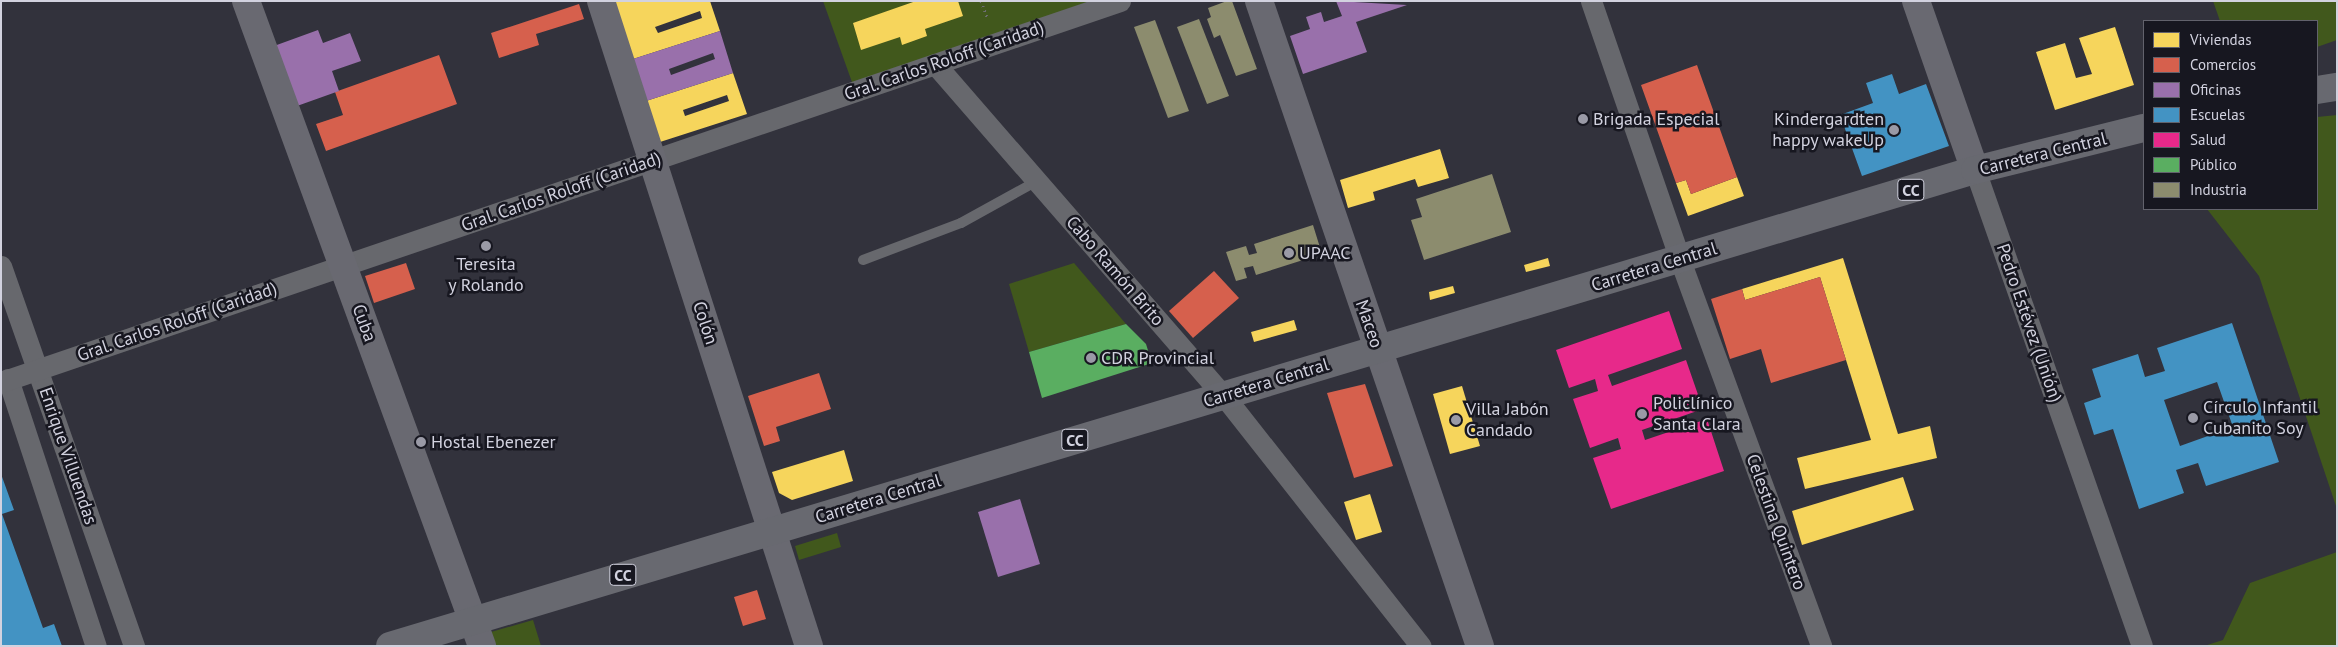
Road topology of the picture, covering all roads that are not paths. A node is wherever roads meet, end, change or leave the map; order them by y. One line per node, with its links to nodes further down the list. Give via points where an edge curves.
1 (246, 1): 17 (main road, Cuba)
2 (601, 1): 11 (main road, Colón)
3 (1120, 1): 7 (street, Gral. Carlos Roloff (Caridad))
4 (1258, 1): 18 (main road, Maceo)
5 (1591, 1): 15 (street, Celestina Quintero)
6 (1916, 1): 12 (main road, Pedro Estévez (Unión))
7 (935, 64): 11 (street, Gral. Carlos Roloff (Caridad)); 13 (street, Cabo Ramón Brito)
8 (2337, 88): 9 (main road)
9 (2318, 90)
10 (2143, 128): 12 (main road, Carretera Central / CC)
11 (652, 160): 17 (street, Gral. Carlos Roloff (Caridad)); 22 (main road, Colón)
12 (1975, 170): 15 (main road, Carretera Central / CC); 32 (street, Pedro Estévez (Unión))
13 (1037, 181): 14 (lane, via 961,224); 21 (street, Cabo Ramón Brito)
14 (863, 260)
15 (1680, 260): 18 (main road, Carretera Central / CC); 31 (street, Celestina Quintero)
16 (1, 266): 19 (street, Enrique Villuendas)
17 (343, 266): 19 (street, Gral. Carlos Roloff (Caridad)); 23 (main road, Cuba)
18 (1378, 350): 21 (main road, Carretera Central / CC); 30 (main road, Maceo)
19 (38, 369): 20 (street, Gral. Carlos Roloff (Caridad)); 26 (street, Enrique Villuendas)
20 (5, 380): 25 (street, Enrique Villuendas)
21 (1224, 396): 22 (main road, Carretera Central / CC); 24 (street, Cabo Ramón Brito)
22 (773, 530): 23 (main road, Carretera Central / CC); 29 (main road, Colón)
23 (473, 620): 27 (main road, Carretera Central / CC); 28 (main road, Cuba)
24 (1417, 645)
25 (96, 646)
26 (134, 646)
27 (390, 646)
28 (482, 646)
29 (809, 646)
30 (1480, 646)
31 (1821, 646)
32 (2142, 646)

